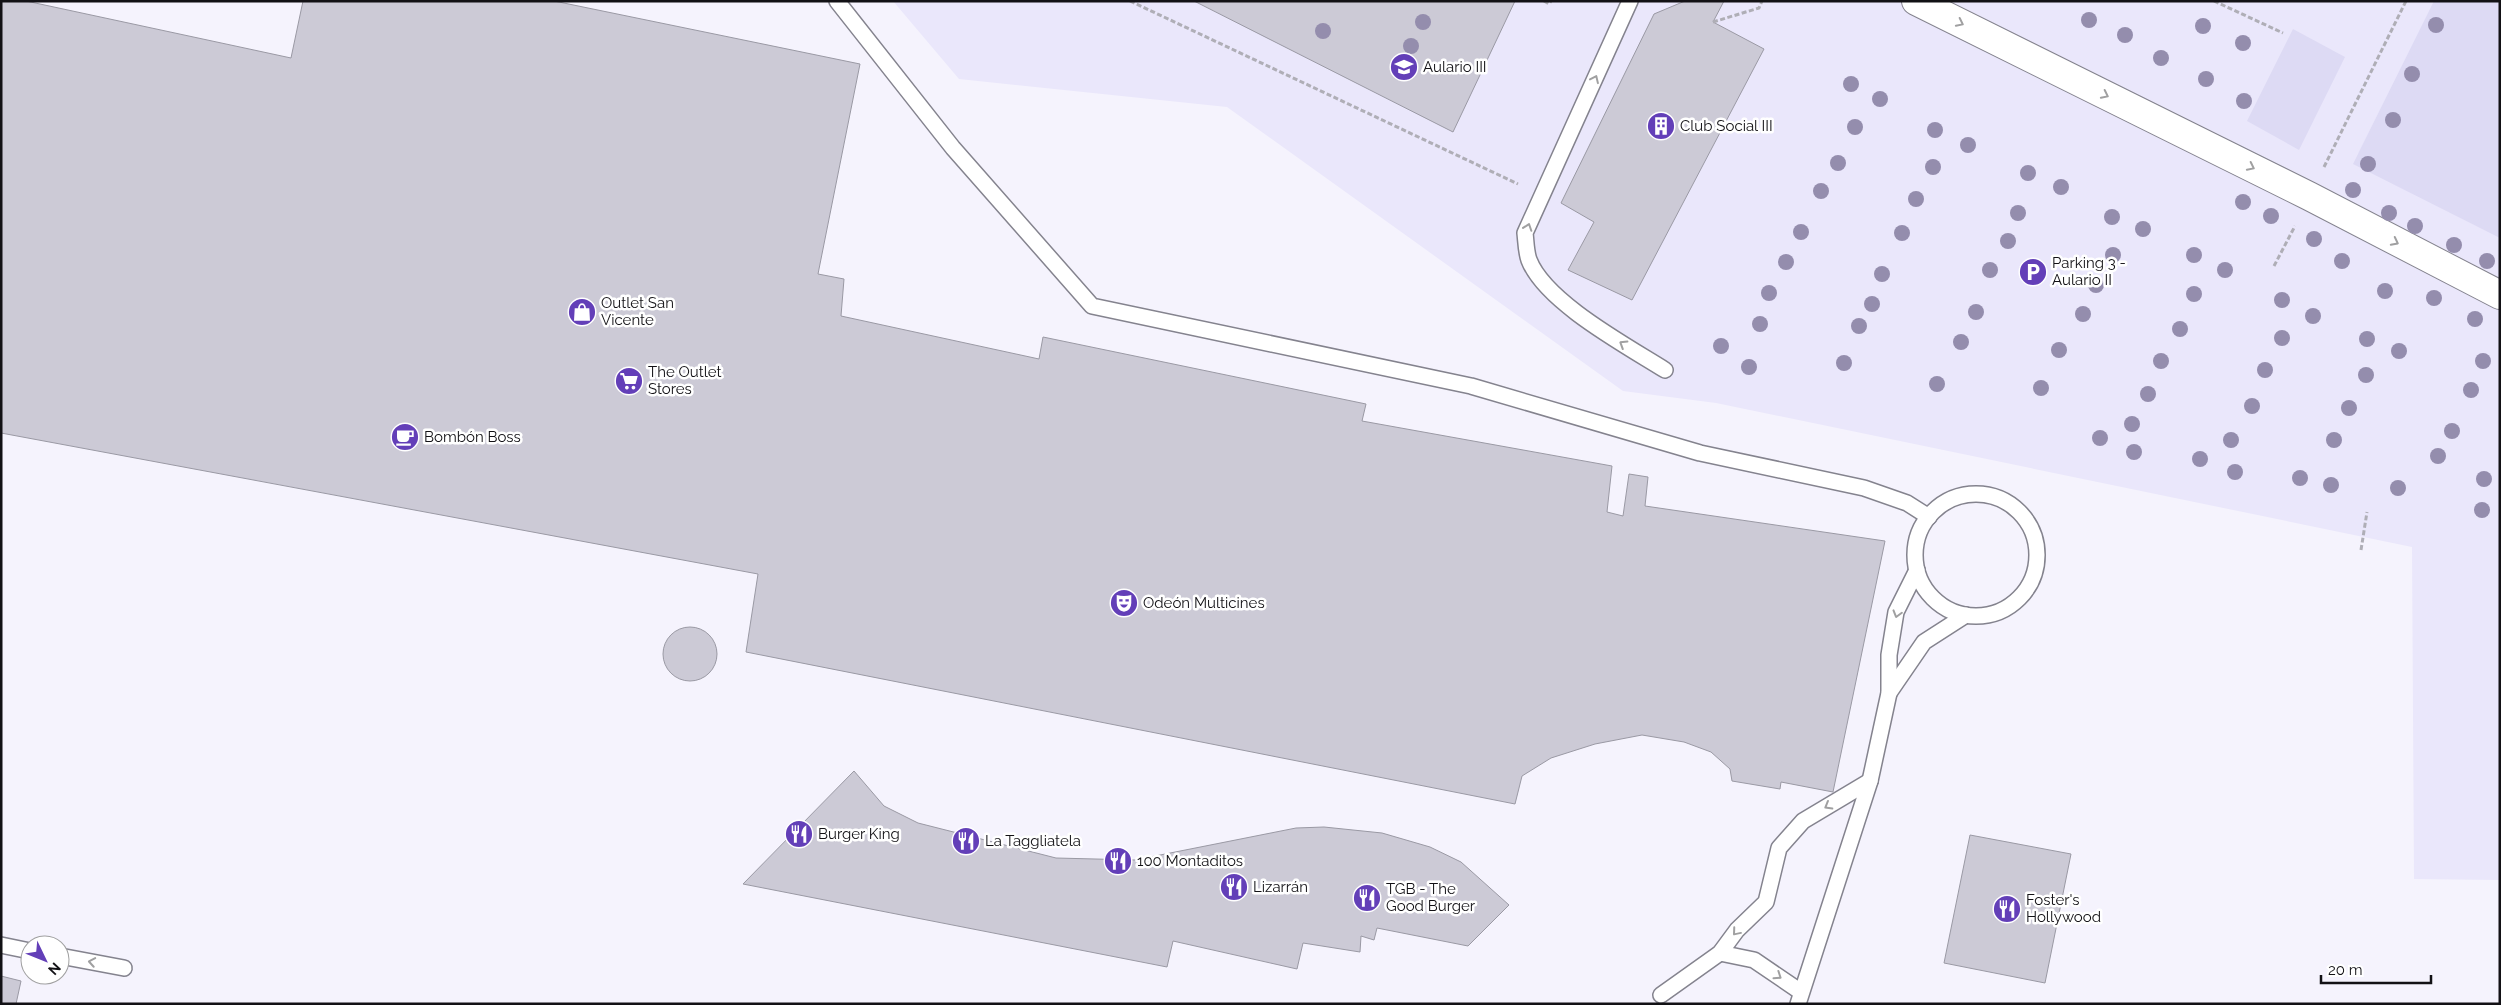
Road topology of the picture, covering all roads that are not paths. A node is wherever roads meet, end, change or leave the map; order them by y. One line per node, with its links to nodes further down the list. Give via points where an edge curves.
1 (837, 1): 6 (lane, via 953,148 1092,306 1471,386 1700,453 1864,488 1907,503)
2 (1630, 1): 5 (lane, one-way to 2, via 1579,316 1546,285 1529,260 1525,233)
3 (1916, 1): 4 (street, one-way to 4)
4 (2500, 294)
5 (1665, 370)
6 (1929, 517): 7 (lane, via 1916,544); 8 (lane, via 1956,497 1976,493 1998,497 2016,508 2030,524 2037,551 2029,586 2015,602 1996,613)
7 (1917, 570): 8 (lane, via 1922,585 1936,602 1954,613); 9 (lane, one-way to 9, via 1896,612 1889,655)
8 (1966, 615): 9 (lane, via 1924,642)
9 (1889, 693): 10 (lane)
10 (1870, 782): 13 (lane, one-way to 13, via 1803,821 1779,848 1766,902 1737,930); 17 (lane)
11 (1, 945): 12 (lane)
12 (20, 949)
13 (1720, 953): 16 (lane); 17 (lane, one-way to 17, via 1754,960)
14 (70, 958): 15 (lane, one-way to 14)
15 (124, 968)
16 (1661, 995)
17 (1800, 998)

